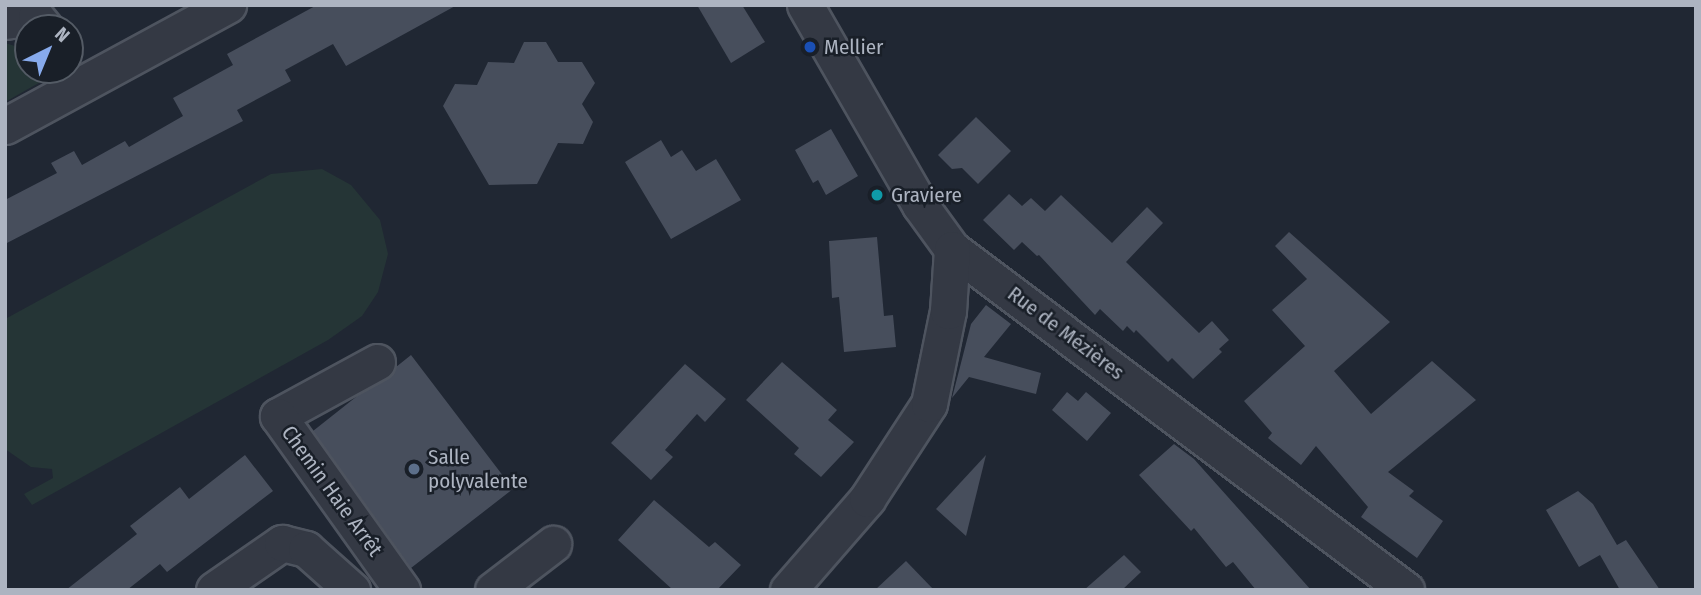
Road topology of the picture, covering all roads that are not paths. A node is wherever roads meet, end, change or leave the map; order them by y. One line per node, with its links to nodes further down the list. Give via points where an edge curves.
1 (228, 5): 3 (street)
2 (804, 5): 6 (street, Rue de Mézières, via 919,205)
3 (84, 68)
4 (60, 84): 5 (street)
5 (5, 126)
6 (952, 249): 9 (street, Rue de Mézières); 14 (street, via 948,311 929,404 867,499)
7 (377, 362): 12 (street, Chemin Haie Arrêt, via 278,416)
8 (553, 544): 13 (street)
9 (1390, 586)
10 (214, 590): 11 (street, via 282,543 306,549)
11 (352, 590)
12 (402, 590)
13 (493, 590)
14 (788, 590)

